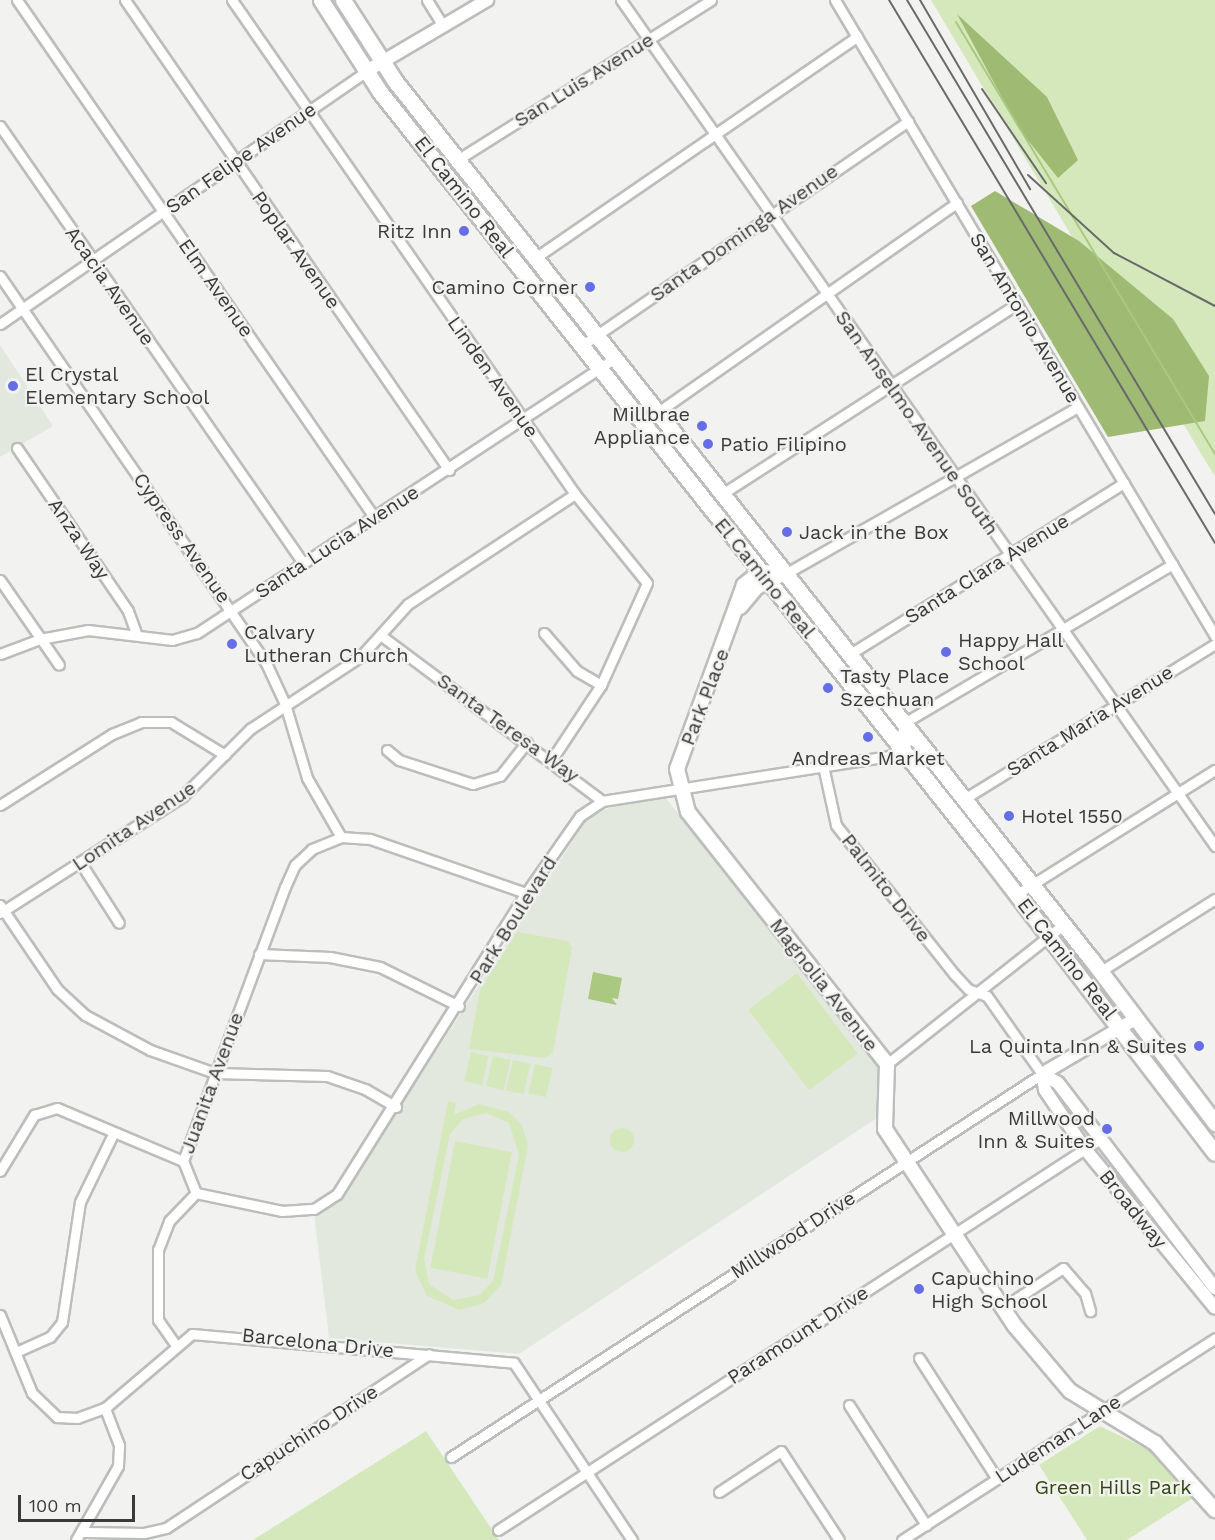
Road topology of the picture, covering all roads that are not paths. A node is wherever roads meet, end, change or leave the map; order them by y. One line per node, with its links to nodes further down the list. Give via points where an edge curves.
1 (17, 0): 23 (street, Elm Avenue)
2 (124, 0): 21 (street, Poplar Avenue)
3 (232, 0): 16 (street, Linden Avenue)
4 (321, 0): 15 (main road, El Camino Real)
5 (343, 0): 14 (main road, El Camino Real)
6 (427, 0): 11 (street)
7 (487, 0): 11 (street, San Felipe Avenue)
8 (621, 0): 13 (street, San Anselmo Avenue South)
9 (711, 0): 13 (street, San Luis Avenue)
10 (835, 0): 12 (street, San Antonio Avenue)
11 (443, 26): 14 (street, San Felipe Avenue)
12 (856, 37): 17 (street, San Antonio Avenue); 19 (street)
13 (649, 39): 19 (street, San Anselmo Avenue South); 20 (street, San Luis Avenue)
14 (381, 62): 15 (street, San Felipe Avenue); 20 (main road, El Camino Real)
15 (365, 72): 16 (street, San Felipe Avenue); 33 (main road, El Camino Real)
16 (308, 111): 21 (street, San Felipe Avenue); 39 (street, Linden Avenue)
17 (908, 121): 22 (street, San Antonio Avenue); 24 (street, Santa Dominga Avenue)
18 (0, 126): 26 (street, Acacia Avenue)
19 (715, 134): 24 (street, San Anselmo Avenue South); 25 (street)
20 (457, 160): 25 (main road, El Camino Real)
21 (235, 162): 23 (street, San Felipe Avenue); 41 (street, Poplar Avenue)
22 (957, 203): 28 (street); 29 (street, San Antonio Avenue)
23 (163, 212): 26 (street, San Felipe Avenue); 46 (street, Elm Avenue)
24 (771, 216): 28 (street, San Anselmo Avenue South); 32 (street, Santa Dominga Avenue)
25 (535, 258): 32 (main road, El Camino Real)
26 (93, 260): 30 (street, San Felipe Avenue); 48 (street, Acacia Avenue)
27 (0, 276): 30 (street, Cypress Avenue)
28 (828, 295): 36 (street, San Anselmo Avenue South); 38 (street)
29 (1017, 304): 36 (street); 37 (street, San Antonio Avenue)
30 (23, 309): 31 (street, San Felipe Avenue); 53 (street, Cypress Avenue)
31 (0, 324)
32 (596, 335): 33 (street, Santa Dominga Avenue); 34 (main road, El Camino Real)
33 (581, 346): 35 (main road, El Camino Real)
34 (615, 358): 35 (street, Santa Lucia Avenue); 38 (main road, El Camino Real)
35 (601, 371): 39 (street, Santa Lucia Avenue); 51 (main road, El Camino Real)
36 (891, 386): 42 (street, San Anselmo Avenue South); 45 (street)
37 (1078, 407): 42 (street); 43 (street, San Antonio Avenue)
38 (658, 412): 45 (main road, El Camino Real)
39 (524, 423): 41 (street, Santa Lucia Avenue); 44 (street, Linden Avenue)
40 (17, 448): 55 (street, Anza Way, via 128,611)
41 (449, 470): 46 (street, Santa Lucia Avenue)
42 (955, 479): 47 (street, San Anselmo Avenue South); 50 (street)
43 (1124, 483): 47 (street, Santa Clara Avenue); 49 (street, San Antonio Avenue)
44 (575, 494): 58 (street, Lomita Avenue, via 416,598); 64 (street, Linden Avenue, via 647,583)
45 (722, 494): 50 (main road, El Camino Real)
46 (375, 517): 48 (street, Santa Lucia Avenue)
47 (1009, 555): 54 (street, San Anselmo Avenue South); 62 (street, Santa Clara Avenue)
48 (303, 563): 53 (street, Santa Lucia Avenue)
49 (1173, 564): 54 (street); 57 (street, San Antonio Avenue)
50 (786, 574): 51 (main road); 62 (main road, El Camino Real)
51 (764, 577): 70 (main road, El Camino Real); 76 (main road, Park Place, via 744,585 677,769)
52 (0, 580): 59 (street)
53 (231, 609): 55 (street, Santa Lucia Avenue, via 185,638); 65 (street, Cypress Avenue)
54 (1062, 630): 66 (street, San Anselmo Avenue South); 67 (street)
55 (136, 633): 59 (street, Santa Lucia Avenue, via 88,630)
56 (544, 633): 64 (street, via 577,671)
57 (1215, 636)
58 (383, 638): 65 (street, Lomita Avenue); 69 (street, Santa Teresa Way)
59 (40, 639): 61 (street, Santa Lucia Avenue); 63 (street)
60 (1215, 644): 66 (street, Santa Maria Avenue)
61 (0, 654)
62 (850, 654): 67 (main road, El Camino Real)
63 (59, 665)
64 (601, 686): 73 (street, Linden Avenue)
65 (285, 704): 72 (street, Lomita Avenue); 81 (street, Cypress Avenue, via 307,778)
66 (1116, 705): 77 (street, San Anselmo Avenue South); 78 (street, Santa Maria Avenue)
67 (904, 723): 68 (main road, El Camino Real); 70 (street)
68 (915, 736): 70 (street, Park Boulevard); 78 (main road, El Camino Real)
69 (527, 742): 71 (street, via 500,777 473,784 399,760); 73 (street, Santa Teresa Way)
70 (900, 748): 74 (street, Park Boulevard, via 890,756); 86 (main road, El Camino Real)
71 (387, 750)
72 (225, 755): 80 (street, via 171,722 141,722 112,734); 83 (street, Lomita Avenue, via 183,796)
73 (552, 759): 79 (street, Santa Teresa Way)
74 (823, 766): 76 (street, Park Boulevard); 94 (street, Palmito Drive, via 836,825 954,974)
75 (1215, 770): 77 (street)
76 (680, 787): 79 (street, Park Boulevard); 98 (main road, Magnolia Avenue, via 688,813)
77 (1177, 794): 82 (street, San Anselmo Avenue South); 84 (street)
78 (964, 799): 84 (main road, El Camino Real)
79 (602, 801): 85 (street, Park Boulevard, via 580,816)
80 (0, 805)
81 (341, 837): 85 (street, via 370,839); 92 (street, Juanita Avenue, via 312,849 295,865)
82 (1215, 846)
83 (80, 862): 88 (street, Lomita Avenue); 89 (street)
84 (1033, 884): 86 (street); 90 (main road, El Camino Real)
85 (526, 893): 95 (street, Park Boulevard)
86 (1017, 894): 91 (main road, El Camino Real)
87 (1215, 899): 93 (street)
88 (1, 910): 99 (street, via 57,989 85,1015 150,1050)
89 (119, 923)
90 (1064, 924): 91 (street); 93 (main road, El Camino Real)
91 (1049, 936): 94 (street); 97 (main road, El Camino Real)
92 (259, 954): 95 (street, via 330,957 380,967); 99 (street, Juanita Avenue)
93 (1101, 971): 96 (main road, El Camino Real)
94 (978, 993): 98 (street); 100 (street, Broadway, via 1019,1036)
95 (459, 1006): 101 (street, Park Boulevard)
96 (1137, 1018): 97 (street, Millwood Drive); 102 (main road, El Camino Real)
97 (1121, 1028): 100 (street, Millwood Drive); 106 (main road, El Camino Real)
98 (887, 1064): 108 (main road, Magnolia Avenue, via 883,1122)
99 (215, 1072): 101 (street, via 327,1076 365,1089); 107 (street, Juanita Avenue)
100 (1042, 1074): 104 (street, Broadway, via 1058,1083); 105 (street, Broadway, via 1045,1090); 108 (street, Millwood Drive)
101 (396, 1107): 110 (street, Park Boulevard, via 337,1194 314,1209 282,1211)
102 (1215, 1123)
103 (113, 1134): 107 (street); 109 (street, via 57,1108 45,1109 34,1115); 119 (street, via 80,1202 62,1322 50,1337)
104 (1097, 1141): 105 (street, Paramount Drive); 112 (street, Broadway)
105 (1085, 1149): 111 (street, Paramount Drive); 114 (street, Broadway)
106 (1215, 1153)
107 (183, 1161): 110 (street, Juanita Avenue)
108 (906, 1161): 111 (main road, Magnolia Avenue); 122 (street, Millwood Drive)
109 (0, 1171)
110 (196, 1192): 118 (street, via 169,1221 158,1250 158,1320)
111 (953, 1235): 113 (main road, Magnolia Avenue); 127 (street, Paramount Drive)
112 (1215, 1288)
113 (1002, 1308): 115 (street, via 1063,1269 1085,1293); 125 (main road, Magnolia Avenue, via 1070,1391)
114 (1215, 1308)
115 (1090, 1311)
116 (0, 1315): 119 (street, Barcelona Drive)
117 (1215, 1338): 125 (street, Ludeman Lane)
118 (175, 1344): 120 (street, Barcelona Drive, via 192,1334 214,1333); 124 (street, Barcelona Drive)
119 (16, 1352): 124 (street, Barcelona Drive, via 32,1394 57,1417 77,1418)
120 (429, 1353): 122 (street, Barcelona Drive, via 514,1363); 133 (street, Capuchino Drive, via 166,1527 144,1533)
121 (920, 1358): 128 (street)
122 (539, 1401): 126 (street, Millwood Drive); 127 (street, Barcelona Drive)
123 (849, 1405): 131 (street)
124 (105, 1407): 133 (street, via 119,1445 118,1466)
125 (1098, 1413): 128 (street, Ludeman Lane); 130 (main road, Magnolia Avenue, via 1155,1443)
126 (451, 1457)
127 (587, 1472): 132 (street, Paramount Drive); 135 (street, Barcelona Drive)
128 (997, 1479): 131 (street, Ludeman Lane)
129 (719, 1492): 136 (street, via 781,1451)
130 (1215, 1510)
131 (926, 1524): 137 (street, Ludeman Lane)
132 (498, 1530)
133 (85, 1532): 134 (street)
134 (76, 1540)
135 (632, 1540)
136 (839, 1540)
137 (902, 1540)

